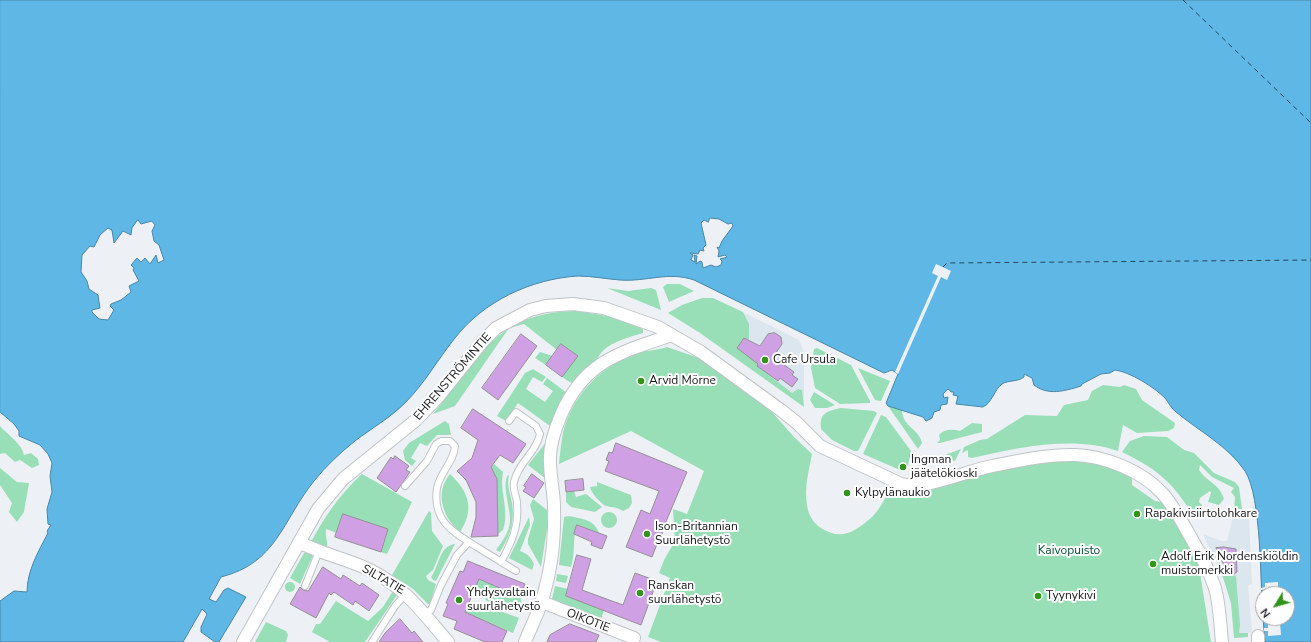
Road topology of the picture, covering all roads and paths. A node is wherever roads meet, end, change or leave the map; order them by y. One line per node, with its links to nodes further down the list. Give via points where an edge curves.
1 (672, 335): 4 (street, EHRENSTRÖMINTIE, via 622,313 587,305 546,306 512,318 496,328 483,341 416,420 343,479 318,509); 11 (street, via 621,353 598,365 582,380 567,401 555,430 551,451 553,532); 18 (street, EHRENSTRÖMINTIE, via 701,352 782,411 820,446 901,484 927,484 991,466 1076,455 1107,461 1133,472 1162,493 1196,547 1214,588 1220,614)
2 (509, 421): 7 (lane, via 516,412 536,426 540,434 538,444 517,472 513,484 518,523 512,542)
3 (404, 486): 5 (lane, via 427,461 436,444 450,440 455,446 454,454 437,487 437,505 448,528)
4 (299, 542): 6 (street, SILTATIE); 15 (street, EHRENSTRÖMINTIE, via 260,616)
5 (469, 542): 7 (lane); 12 (lane, via 457,555 430,610)
6 (320, 551): 9 (lane); 10 (street, SILTATIE, via 370,570)
7 (501, 562): 8 (lane)
8 (516, 571)
9 (306, 586)
10 (407, 593): 12 (street, SILTATIE); 16 (lane, via 395,606)
11 (542, 602): 13 (street, OIKOTIE); 17 (street)
12 (424, 613): 14 (street, SILTATIE)
13 (634, 638)
14 (447, 641)
15 (243, 642)
16 (372, 642)
17 (525, 642)
18 (1222, 642)

